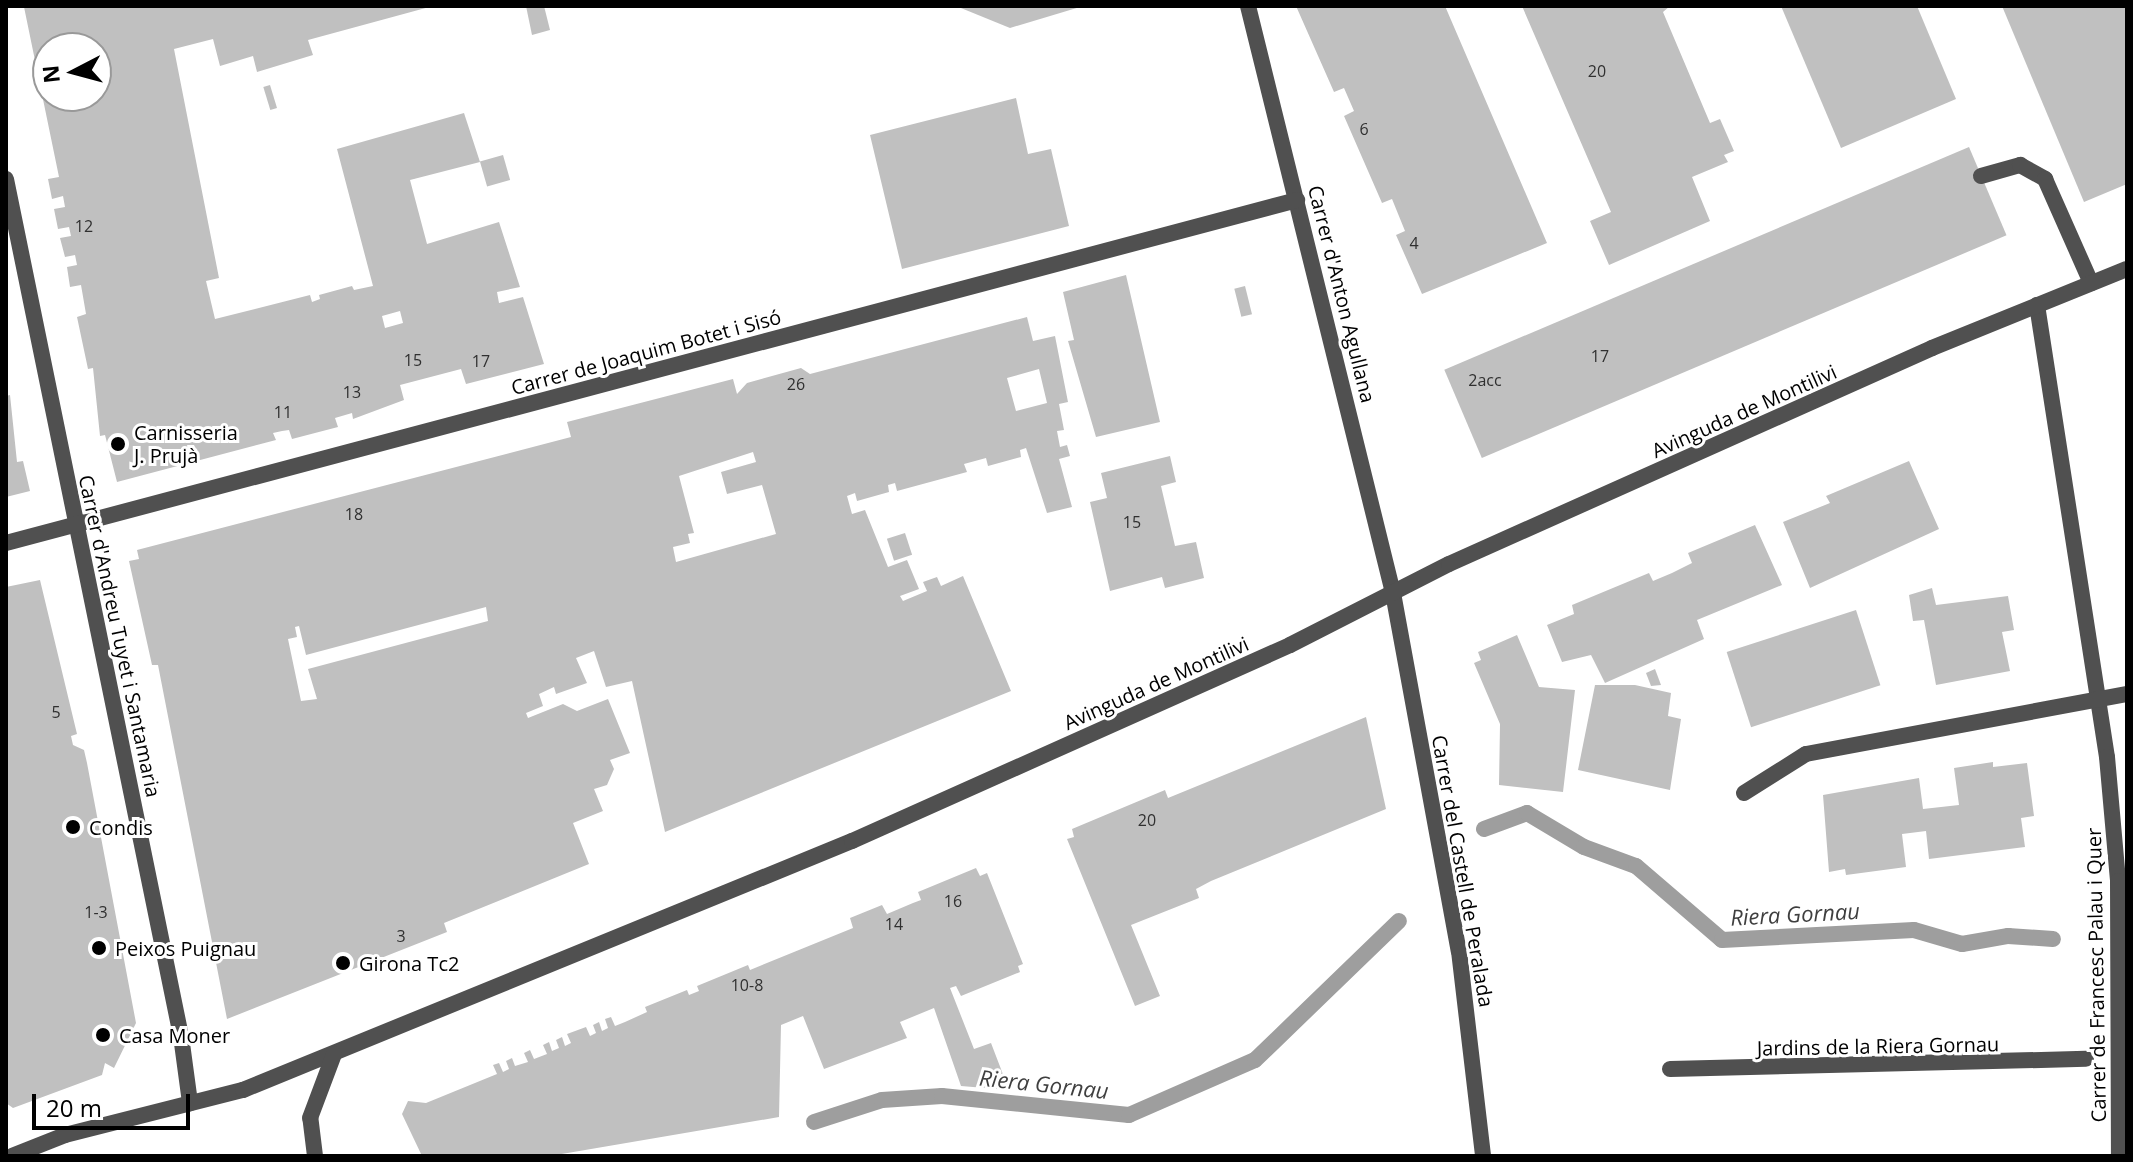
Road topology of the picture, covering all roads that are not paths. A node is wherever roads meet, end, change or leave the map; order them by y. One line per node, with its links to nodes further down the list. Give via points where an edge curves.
1 (1248, 6): 4 (street, Carrer d'Anton Agullana)
2 (1981, 176): 6 (street, via 2020,165 2045,179)
3 (6, 179): 8 (street, Carrer d'Andreu Tuyet i Santamaria)
4 (1297, 200): 8 (street, Carrer de Joaquim Botet i Sisó); 10 (street, Carrer d'Anton Agullana)
5 (2127, 269): 6 (street, Avinguda de Montilivi)
6 (2091, 283): 7 (street, Avinguda de Montilivi)
7 (2037, 305): 10 (street, Avinguda de Montilivi); 12 (street, Carrer de Francesc Palau i Quer)
8 (78, 524): 9 (street, Carrer de Joaquim Botet i Sisó); 18 (street, Carrer d'Andreu Tuyet i Santamaria)
9 (6, 543)
10 (1393, 593): 15 (street, Avinguda de Montilivi, via 1290,645 852,841); 21 (street, Carrer del Castell de Peralada, via 1459,951)
11 (2127, 694): 12 (street)
12 (2101, 698): 13 (street, via 1806,754); 14 (street, Carrer de Francesc Palau i Quer)
13 (1744, 793)
14 (2122, 881): 22 (street, Carrer de Francesc Palau i Quer)
15 (334, 1054): 18 (street, Avinguda de Montilivi, via 243,1090); 20 (street, via 310,1118)
16 (2086, 1059): 17 (street, Jardins de la Riera Gornau)
17 (1670, 1069)
18 (190, 1103): 19 (street, Avinguda de Montilivi, via 65,1135)
19 (12, 1156)
20 (315, 1156)
21 (1483, 1156)
22 (2119, 1156)

